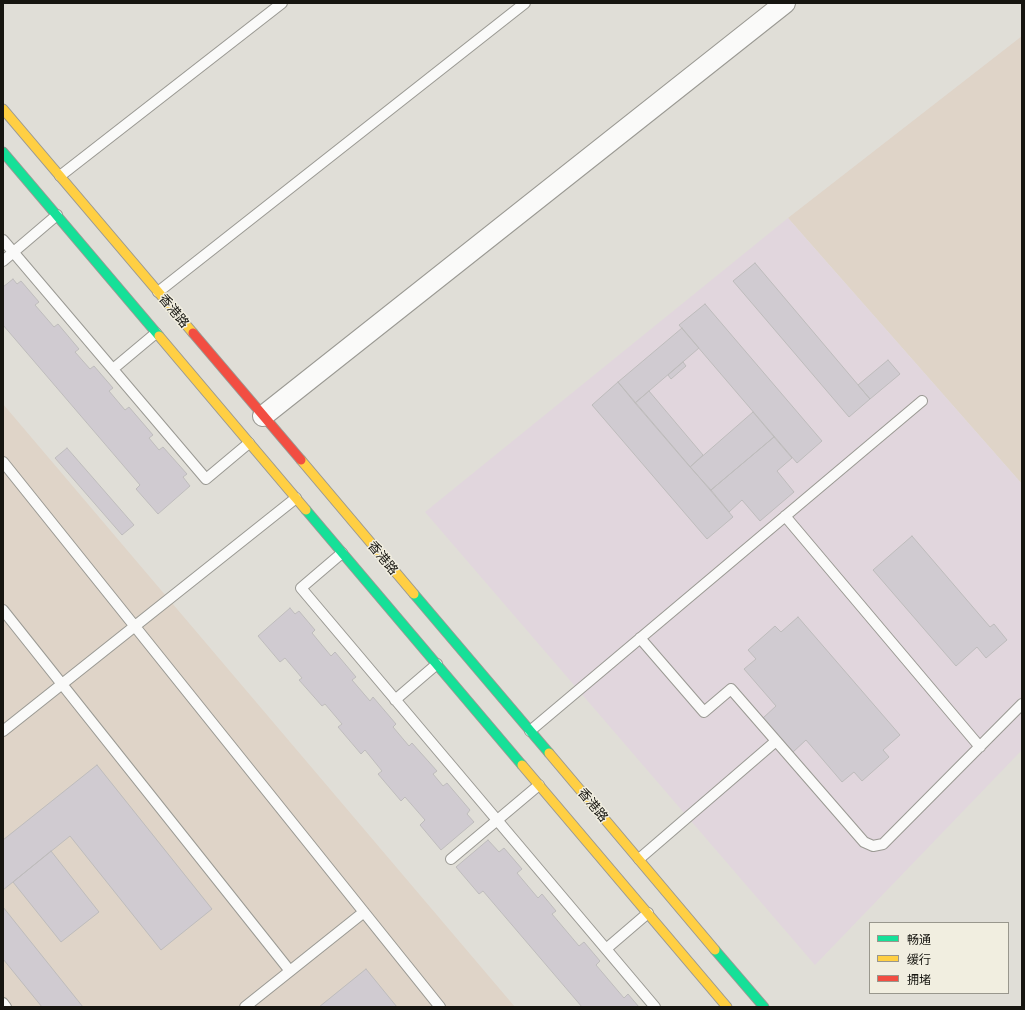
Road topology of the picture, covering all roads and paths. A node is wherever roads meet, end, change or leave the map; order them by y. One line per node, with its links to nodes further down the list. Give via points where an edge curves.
1 (282, 3): 6 (lane)
2 (525, 3): 11 (lane)
3 (785, 3): 15 (street)
4 (3, 109): 6 (main road, 香港路)
5 (3, 152): 7 (main road)
6 (60, 176): 11 (main road, 香港路)
7 (56, 215): 9 (lane); 12 (main road)
8 (3, 240): 9 (lane)
9 (13, 252): 10 (lane); 13 (lane)
10 (3, 261)
11 (158, 292): 15 (main road, 香港路)
12 (156, 333): 13 (lane); 16 (main road)
13 (113, 369): 16 (lane, via 206,479)
14 (922, 401): 19 (lane)
15 (263, 416): 29 (main road, 香港路)
16 (249, 443): 18 (main road)
17 (3, 462): 22 (lane)
18 (296, 498): 20 (main road); 22 (lane)
19 (785, 516): 23 (lane); 31 (lane)
20 (342, 553): 24 (main road); 26 (lane, via 301,588)
21 (3, 610): 25 (lane)
22 (135, 626): 25 (lane); 36 (lane)
23 (640, 638): 29 (lane); 30 (lane, via 704,712 731,689)
24 (437, 664): 26 (lane); 32 (main road)
25 (62, 684): 28 (lane); 39 (lane)
26 (395, 700): 33 (lane)
27 (1022, 704): 31 (lane)
28 (3, 731)
29 (530, 731): 35 (main road, 香港路)
30 (776, 741): 31 (lane, via 864,842 872,846 883,844); 35 (lane)
31 (980, 747)
32 (539, 785): 33 (lane); 37 (main road)
33 (497, 820): 34 (lane); 38 (lane)
34 (451, 859)
35 (638, 859): 46 (main road, 香港路)
36 (364, 912): 39 (lane); 43 (lane)
37 (648, 913): 38 (lane); 45 (main road)
38 (606, 949): 44 (lane)
39 (290, 971): 42 (lane)
40 (3, 1003): 41 (lane)
41 (6, 1007)
42 (245, 1007)
43 (440, 1007)
44 (655, 1007)
45 (727, 1007)
46 (764, 1007)

